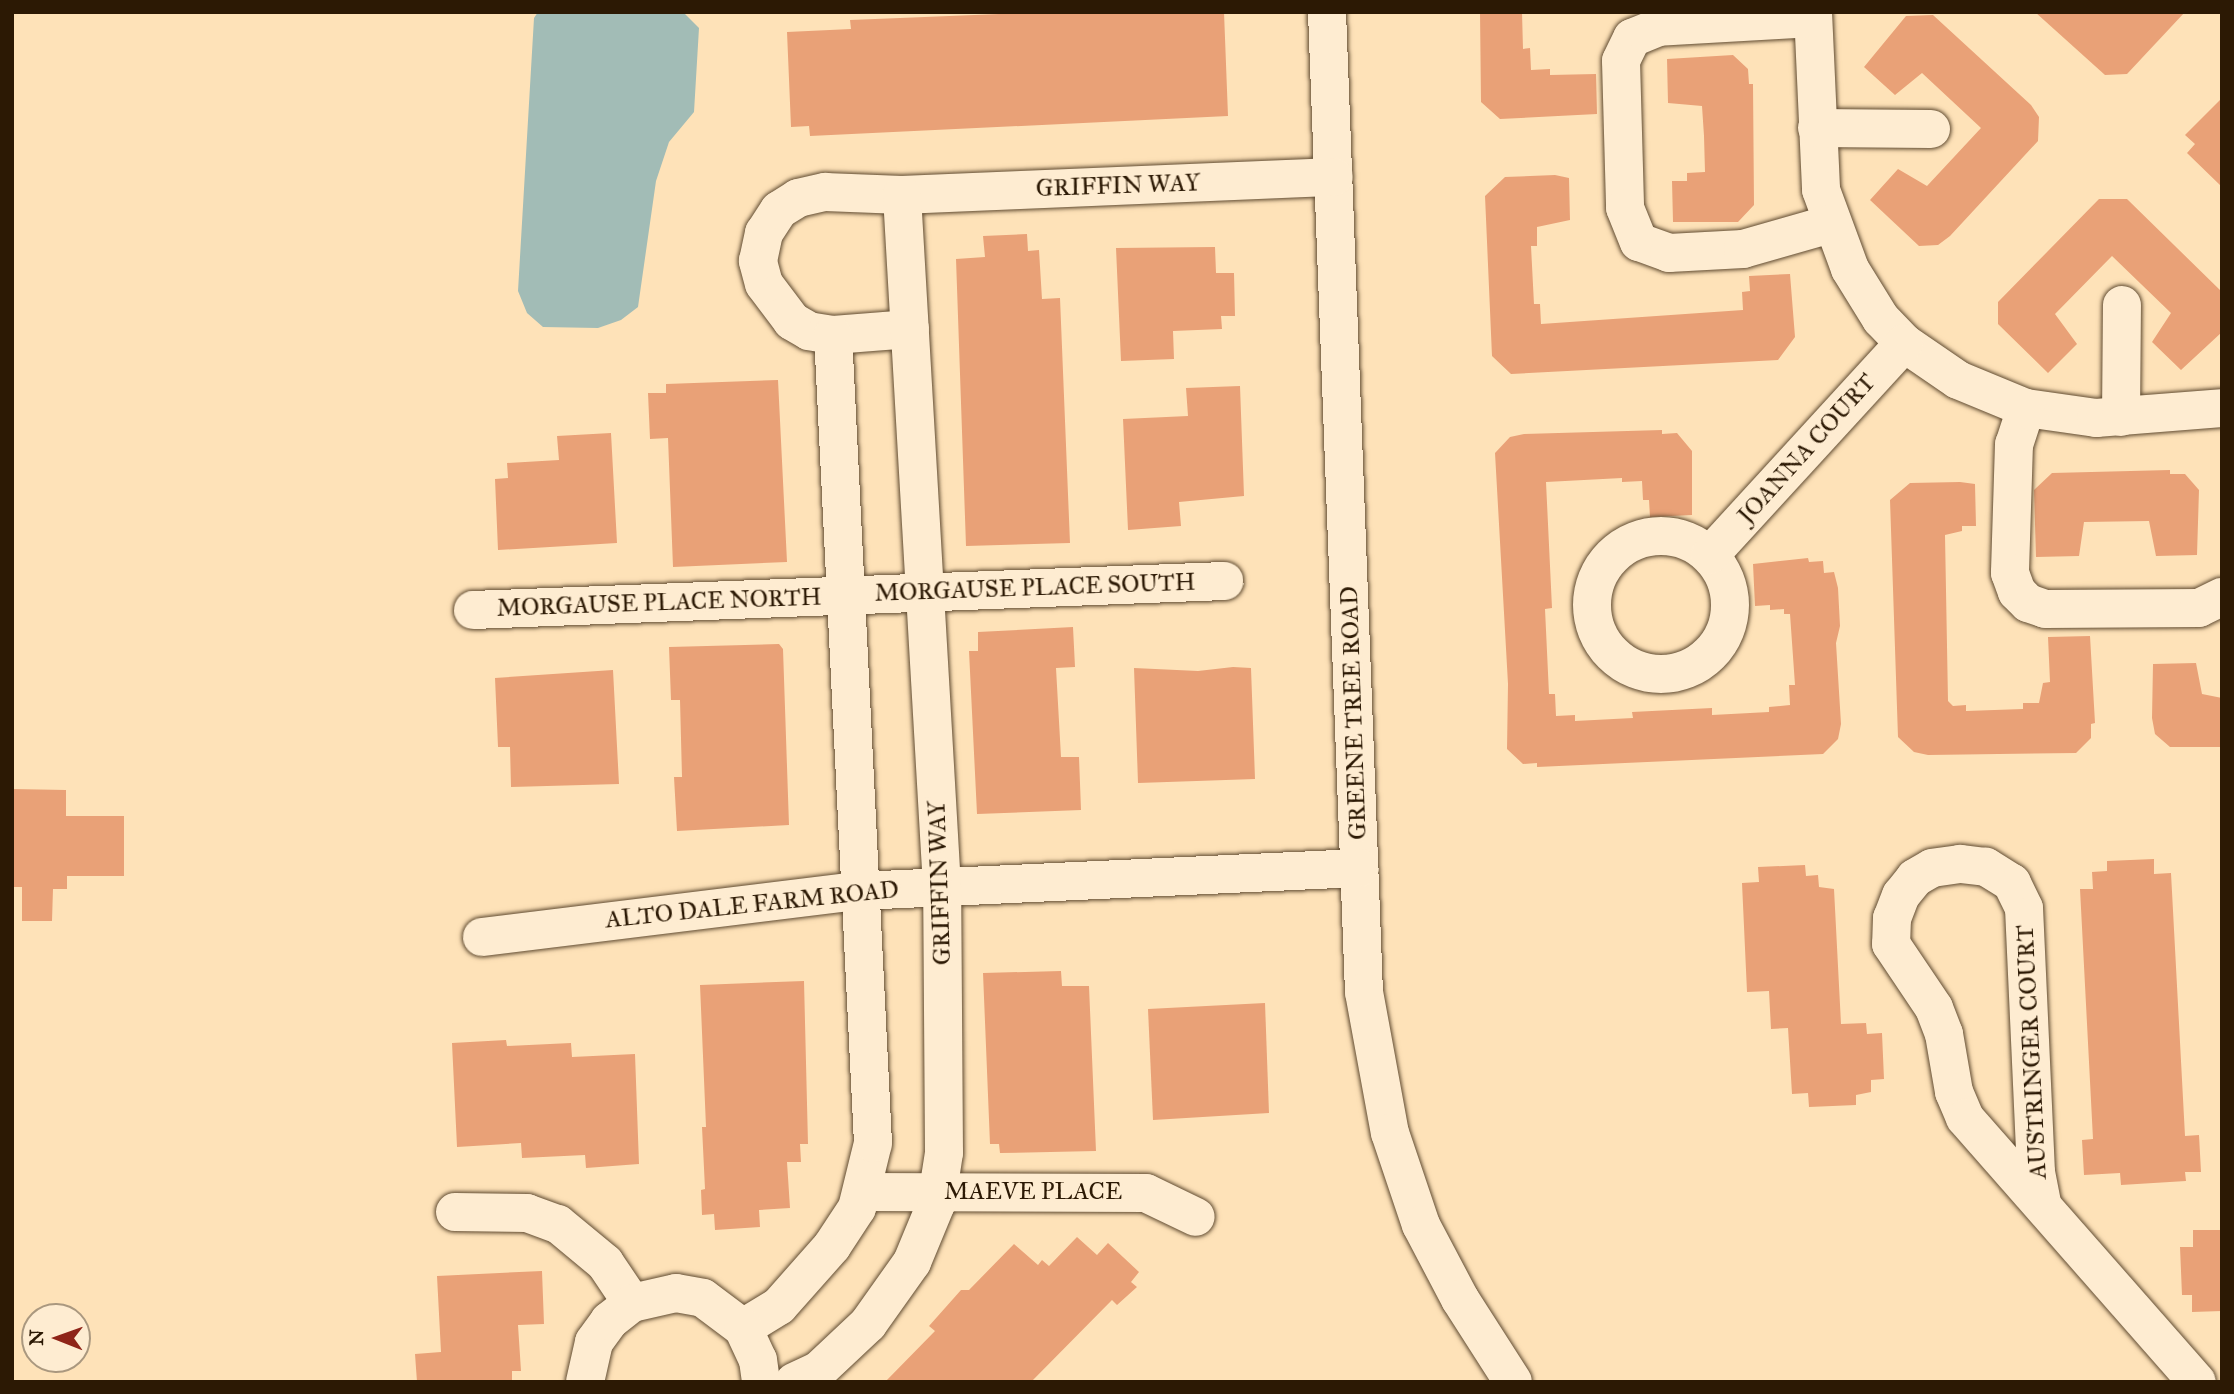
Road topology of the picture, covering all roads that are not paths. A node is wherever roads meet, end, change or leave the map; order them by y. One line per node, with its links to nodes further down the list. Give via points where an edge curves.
1 (1327, 12): 5 (street, GREENE TREE ROAD)
2 (1813, 15): 3 (street); 7 (street, via 1659,27 1632,38 1621,61 1625,208 1639,242 1669,253 1743,250)
3 (1817, 128): 4 (street); 7 (street, via 1821,190)
4 (1931, 130)
5 (1334, 177): 6 (street, GRIFFIN WAY); 21 (street, GREENE TREE ROAD)
6 (902, 195): 9 (street, GRIFFIN WAY); 10 (street, GRIFFIN WAY, via 825,192 799,198 779,210 764,233 758,261 775,304 810,331)
7 (1830, 224): 11 (street, via 1866,297)
8 (2122, 305): 14 (street)
9 (910, 329): 10 (street, GRIFFIN WAY); 17 (street, GRIFFIN WAY)
10 (833, 335): 18 (street)
11 (1904, 343): 12 (street, via 1958,380); 15 (street, JOANNA COURT)
12 (2025, 408): 14 (street); 19 (street, via 2014,444 2010,573 2017,592 2028,603 2045,609 2199,608)
13 (2222, 408): 14 (street)
14 (2121, 417)
15 (1710, 555)
16 (1224, 581): 17 (street, MORGAUSE PLACE SOUTH)
17 (923, 592): 18 (street, MORGAUSE PLACE SOUTH); 22 (street, GRIFFIN WAY)
18 (845, 595): 20 (street, MORGAUSE PLACE NORTH); 23 (street)
19 (2222, 597)
20 (473, 610)
21 (1359, 868): 22 (street, ALTO DALE FARM ROAD); 35 (street, GREENE TREE ROAD, via 1364,992 1390,1133 1422,1225 1460,1299)
22 (942, 887): 23 (street, ALTO DALE FARM ROAD); 26 (street, GRIFFIN WAY, via 944,1115)
23 (859, 891): 24 (street, ALTO DALE FARM ROAD); 25 (street, via 873,1143)
24 (482, 937)
25 (863, 1192): 26 (street, MAEVE PLACE); 31 (street, via 832,1246 779,1306)
26 (937, 1192): 29 (street, MAEVE PLACE, via 1146,1193); 34 (street, GRIFFIN WAY, via 912,1262 868,1324 818,1371)
27 (2042, 1203): 27 (street, AUSTRINGER COURT, via 1965,1118 1954,1093 1944,1034 1934,1009 1891,944 1892,918 1901,895 1915,878 1932,868 1986,867 2012,883 2024,908 2036,1172); 36 (street, AUSTRINGER COURT)
28 (455, 1212): 30 (street, via 527,1213 558,1224 599,1256)
29 (1196, 1217)
30 (632, 1303): 31 (street, via 676,1293 703,1298); 32 (street, via 609,1321 594,1342)
31 (743, 1328): 33 (street, via 758,1360)
32 (585, 1382)
33 (761, 1382)
34 (794, 1382)
35 (1513, 1382)
36 (2197, 1382)

